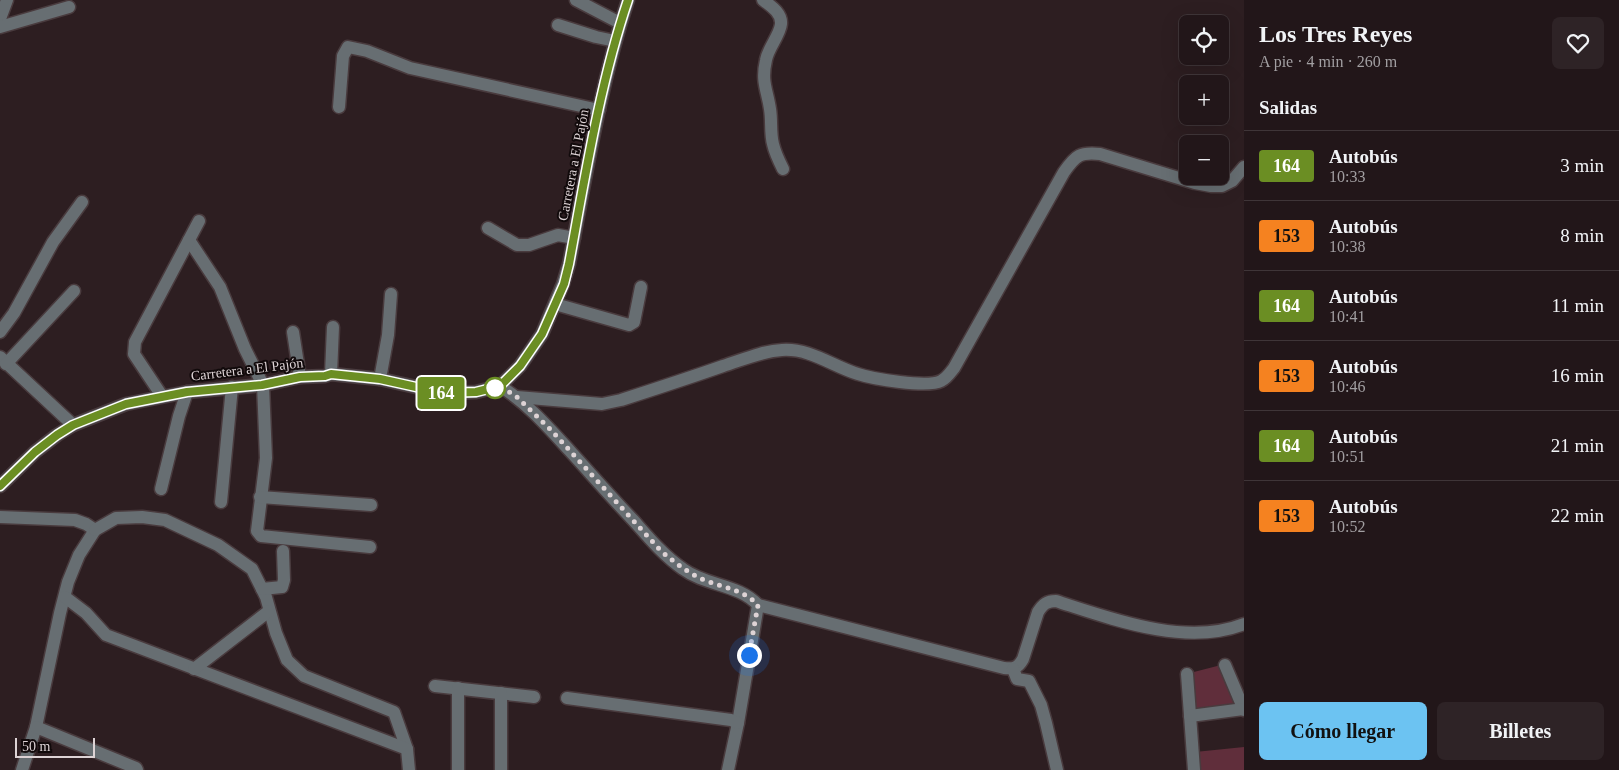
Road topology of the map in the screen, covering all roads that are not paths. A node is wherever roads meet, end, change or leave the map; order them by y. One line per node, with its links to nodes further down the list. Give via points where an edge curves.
1 (7, 0): 6 (street)
2 (576, 0): 7 (street)
3 (628, 0): 7 (street, Carretera a El Pajón)
4 (763, 0): 14 (street, via 774,8 781,24 766,57 764,88 770,108 772,142)
5 (69, 8): 9 (street)
6 (0, 19)
7 (620, 23): 10 (street, Carretera a El Pajón)
8 (558, 25): 10 (street)
9 (0, 27)
10 (616, 41): 12 (street, Carretera a El Pajón)
11 (339, 107): 12 (street, via 343,56 348,47 410,68)
12 (600, 110): 18 (street, Carretera a El Pajón)
13 (1244, 167): 36 (street, via 1232,182 1211,186 1100,154 1085,152 1074,159 954,368 940,382 879,380 856,374 823,358 782,350 756,355 602,404)
14 (784, 169)
15 (82, 202): 25 (street, via 53,242 23,298)
16 (199, 221): 19 (street)
17 (488, 228): 18 (street, via 517,245 530,245 558,235)
18 (574, 238): 23 (street, Carretera a El Pajón, via 564,284)
19 (188, 240): 31 (street, via 220,287); 35 (street, via 133,349)
20 (641, 287): 23 (street, via 634,322 630,325)
21 (74, 291): 27 (street)
22 (390, 294): 30 (street, via 388,335)
23 (555, 304): 33 (street, Carretera a El Pajón, via 532,351)
24 (332, 327): 28 (street)
25 (0, 332)
26 (294, 332): 29 (street)
27 (3, 360): 37 (street)
28 (331, 374): 29 (street, Carretera a El Pajón); 30 (street, Carretera a El Pajón)
29 (300, 377): 31 (street, Carretera a El Pajón)
30 (380, 379): 33 (street, Carretera a El Pajón, via 443,393 476,392)
31 (262, 385): 32 (street, Carretera a El Pajón); 40 (street, via 266,458)
32 (232, 386): 34 (street, Carretera a El Pajón); 41 (street)
33 (500, 386): 36 (street)
34 (187, 392): 35 (street, Carretera a El Pajón); 39 (street)
35 (162, 396): 37 (street, Carretera a El Pajón, via 126,404)
36 (517, 397): 49 (street, via 661,551 684,570 744,593)
37 (73, 425): 38 (street, Carretera a El Pajón, via 35,452)
38 (0, 486)
39 (161, 488)
40 (260, 497): 42 (street); 45 (street, via 257,531 260,536)
41 (221, 502)
42 (371, 505)
43 (0, 517): 44 (street, via 75,520)
44 (90, 527): 47 (street, via 116,518 165,520 218,545 252,569); 48 (street)
45 (370, 547)
46 (283, 551): 47 (street, via 282,587)
47 (262, 590): 50 (street)
48 (65, 596): 53 (street, via 106,635); 64 (street)
49 (758, 605): 54 (street); 63 (street)
50 (270, 611): 53 (street); 65 (street, via 287,660 304,676 394,712)
51 (1244, 624): 54 (street, via 1186,634 1143,627 1056,600 1042,606 1038,612 1023,659)
52 (1225, 665): 61 (street)
53 (194, 669): 65 (street)
54 (1012, 669): 72 (street, via 1017,679 1029,681 1041,705)
55 (1187, 674): 62 (street)
56 (435, 686): 57 (street)
57 (458, 688): 58 (street); 69 (street)
58 (501, 693): 59 (street); 70 (street)
59 (534, 697)
60 (567, 698): 63 (street)
61 (1244, 709): 62 (street)
62 (1190, 716): 73 (street)
63 (738, 723): 71 (street)
64 (36, 727): 66 (street); 67 (street)
65 (407, 750): 68 (street)
66 (22, 770)
67 (137, 770)
68 (409, 770)
69 (458, 770)
70 (501, 770)
71 (728, 770)
72 (1057, 770)
73 (1194, 770)

